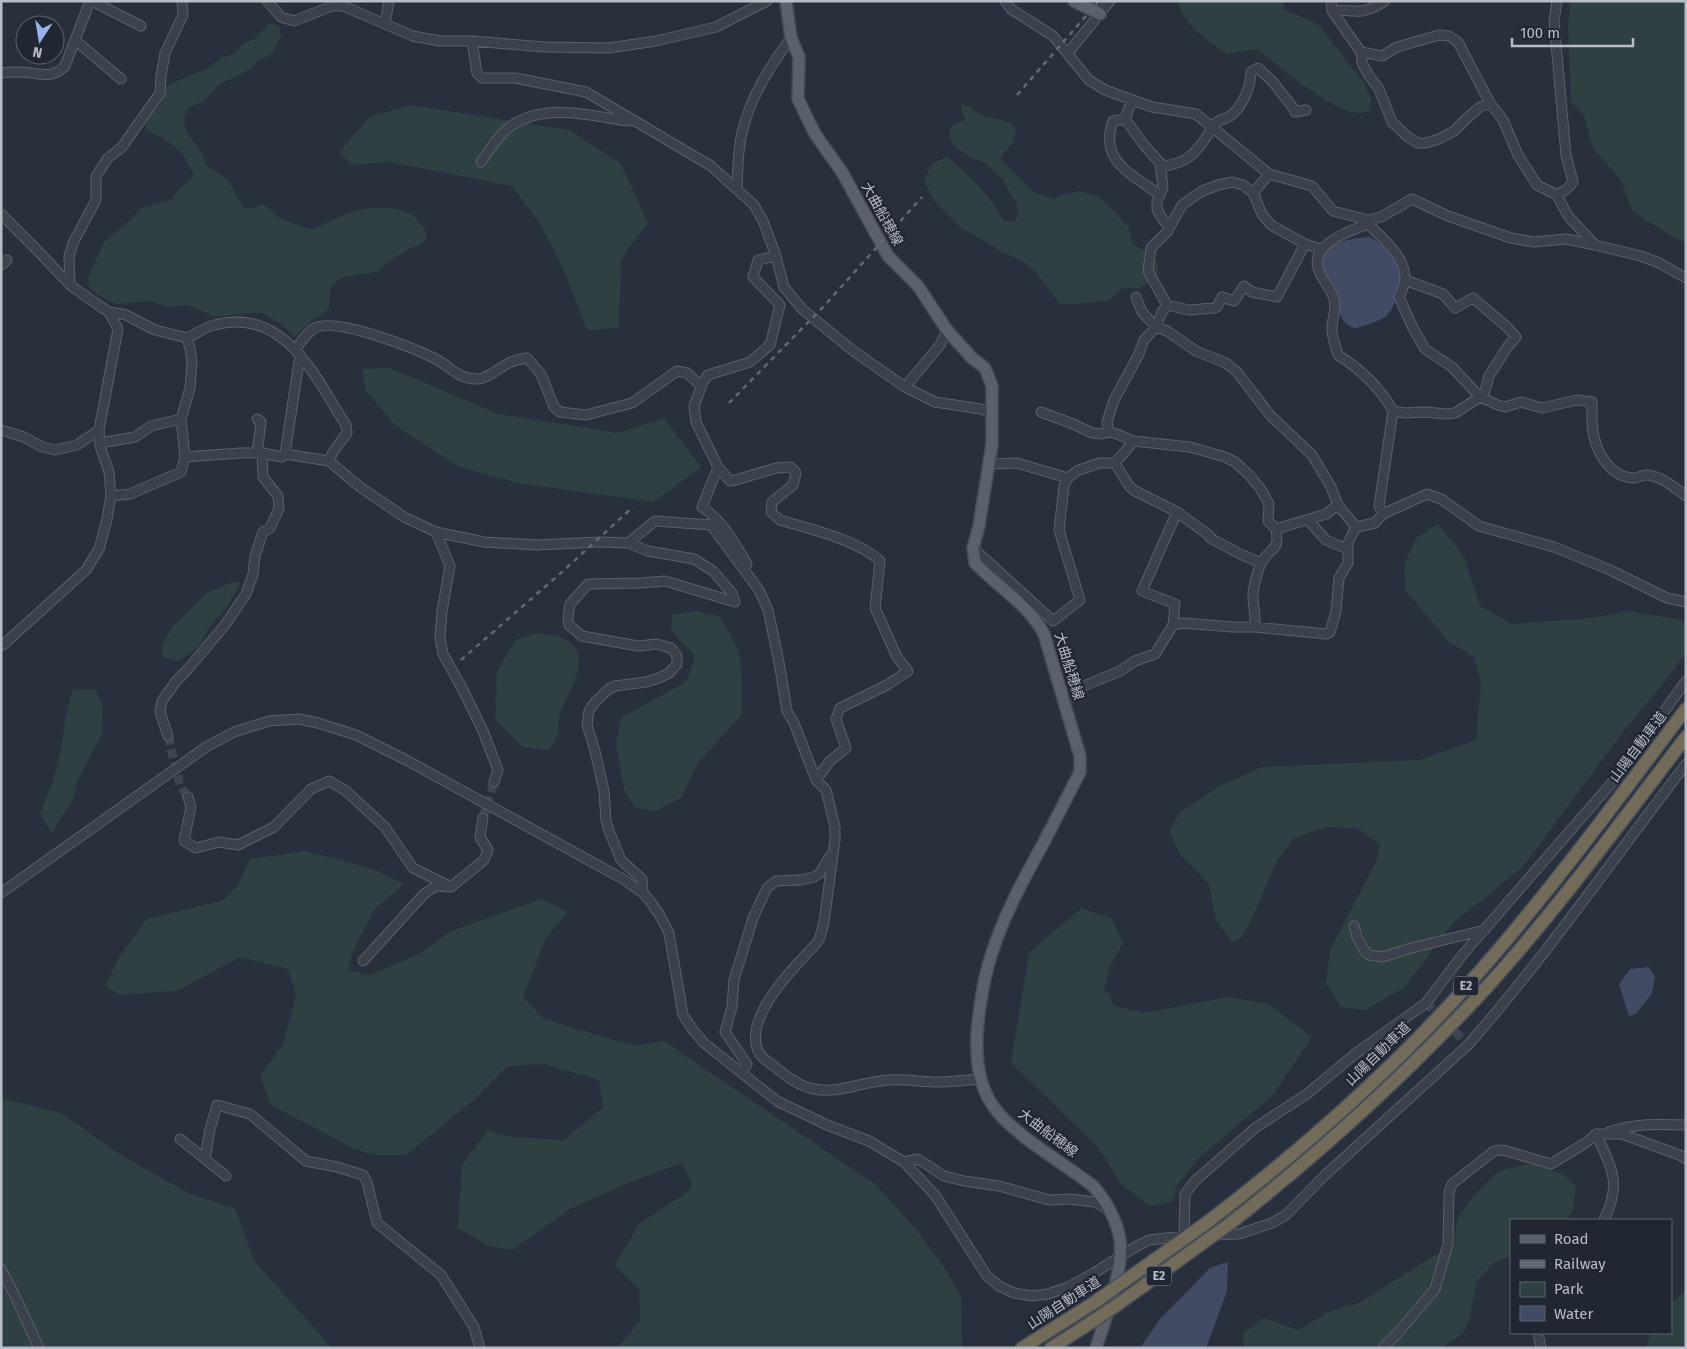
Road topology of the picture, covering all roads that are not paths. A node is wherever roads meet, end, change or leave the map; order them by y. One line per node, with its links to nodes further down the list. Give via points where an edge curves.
1 (91, 1): 16 (street); 18 (street)
2 (182, 1): 46 (street, via 183,15 165,53 160,93 122,147 108,158 96,176 96,200 69,257)
3 (267, 1): 15 (street, via 282,17 294,21 332,6 343,6)
4 (389, 1): 15 (street)
5 (768, 1): 19 (street, via 716,28 609,48)
6 (786, 1): 17 (main road, 大曲船穂線)
7 (1005, 1): 21 (street, via 1011,9 1053,36)
8 (1074, 1): 14 (main road)
9 (1110, 1): 14 (street)
10 (1331, 1): 13 (street)
11 (1385, 1): 13 (street, via 1372,9)
12 (1557, 1): 36 (street, via 1554,21 1566,155 1572,182)
13 (1332, 11): 20 (street)
14 (1100, 14): 21 (street)
15 (385, 24): 19 (street, via 413,36 440,41)
16 (141, 26)
17 (791, 38): 33 (street, via 771,65 746,119 738,155); 51 (main road, 大曲船穂線, via 799,57 798,99 815,134 842,172 888,256 918,286)
18 (76, 41): 22 (street, via 65,66 58,73); 23 (street)
19 (472, 41): 28 (street, via 476,73 482,78 515,78 586,92)
20 (1361, 52): 25 (street, via 1382,56 1397,47 1439,35 1449,36 1458,42); 25 (street, via 1362,63 1379,89 1392,122 1418,142 1426,143 1454,131 1480,107)
21 (1068, 53): 24 (street, via 1089,80)
22 (1, 73)
23 (121, 79)
24 (1132, 100): 27 (street); 29 (street, via 1152,107 1196,114)
25 (1490, 103): 36 (street, via 1503,120 1518,155 1537,185)
26 (1306, 110): 29 (street, via 1295,112 1258,68 1251,72 1250,87 1238,109)
27 (1125, 118): 31 (street); 35 (street, via 1113,121 1110,130 1113,156 1121,168)
28 (632, 120): 30 (street, via 574,112 540,114 522,119 506,129); 33 (street, via 711,166)
29 (1213, 127): 31 (street, via 1189,158 1165,166); 32 (street)
30 (481, 162)
31 (1160, 163): 35 (street, via 1163,188)
32 (1269, 174): 34 (street); 38 (street, via 1312,186 1333,211)
33 (736, 188): 43 (street, via 754,205)
34 (1253, 193): 39 (street, via 1232,182 1202,191 1182,205); 40 (street, via 1271,225)
35 (1160, 195): 39 (street, via 1158,209)
36 (1558, 195): 41 (street, via 1568,216)
37 (4, 221): 46 (street)
38 (1368, 222): 41 (street, via 1412,199 1510,238 1534,242 1566,239); 42 (street); 45 (street, via 1398,256 1405,269)
39 (1169, 226): 48 (street, via 1162,239 1151,248 1148,263 1148,271)
40 (1305, 244): 42 (street); 48 (street, via 1277,298 1252,292 1244,286 1234,301 1222,297 1214,308 1189,310)
41 (1595, 245): 44 (street, via 1641,256)
42 (1321, 249): 57 (street, via 1317,267 1334,298 1332,331 1338,355 1366,377)
43 (776, 256): 54 (street, via 758,260 753,277 780,305 770,346 750,362 708,375); 55 (street, via 784,287 802,309)
44 (1686, 278)
45 (1405, 280): 56 (street, via 1400,297 1425,348 1452,367); 56 (street, via 1443,294 1455,308 1473,298 1516,337 1489,376)
46 (70, 285): 49 (street)
47 (1136, 297): 50 (street, via 1142,312)
48 (1167, 305): 50 (street)
49 (109, 312): 52 (street, via 126,315 155,330); 63 (street, via 118,329)
50 (1156, 328): 64 (street, via 1144,340 1114,400 1107,422); 77 (street, via 1167,331 1196,351 1226,363 1237,372 1270,415 1312,455)
51 (947, 330): 55 (street, via 940,345); 59 (main road, 大曲船穂線, via 985,368 992,386)
52 (187, 338): 53 (street, via 214,325 240,321 279,335); 60 (street, via 192,362 190,388)
53 (297, 352): 54 (street, via 313,328 323,325 372,334 436,358 460,376 476,379 490,375 513,361 528,358 541,374 554,407 560,412 586,415 632,403 677,371 687,373); 68 (street); 70 (street, via 346,425 347,433)
54 (702, 386): 73 (street, via 694,406 696,422)
55 (905, 387): 59 (street, via 935,402 981,409)
56 (1480, 397): 57 (street, via 1455,413 1405,414); 76 (street, via 1498,406 1521,402 1542,408 1577,400 1592,402 1596,445 1615,473 1660,479)
57 (1393, 411): 79 (street, via 1379,506)
58 (1040, 412): 64 (street, via 1092,433)
59 (992, 414): 72 (main road, 大曲船穂線)
60 (181, 419): 66 (street, via 150,426 135,437); 69 (street)
61 (257, 419): 67 (street, via 261,422)
62 (1, 430): 63 (street, via 55,450 77,445)
63 (99, 430): 66 (street)
64 (1108, 432): 65 (street)
65 (1133, 441): 71 (street); 82 (street, via 1190,447 1235,462 1260,488 1269,504 1268,521)
66 (100, 443): 75 (street, via 109,472)
67 (260, 453): 68 (street); 69 (street); 96 (street, via 263,477 278,496 279,509 270,528 263,532 246,594 225,625 176,680 162,701 160,712)
68 (285, 454): 70 (street)
69 (185, 457): 75 (street, via 181,472 130,494)
70 (329, 461): 83 (street, via 404,517)
71 (1115, 463): 74 (street, via 1088,466); 78 (street, via 1135,491)
72 (990, 464): 74 (street, via 1017,463); 85 (main road, 大曲船穂線)
73 (718, 467): 88 (street, via 702,507 725,527 751,571); 99 (street, via 730,481 790,467 796,473 793,485 772,502 771,512 780,520 852,544 871,553 880,562 875,608 897,657 908,671 840,708 836,719 846,748 829,762)
74 (1068, 478): 85 (street, via 1064,486 1059,530 1080,600 1053,620)
75 (111, 496): 92 (street, via 99,549 86,570)
76 (1686, 496)
77 (1338, 505): 80 (street, via 1326,514); 81 (street)
78 (1177, 512): 87 (street, via 1210,538); 90 (street, via 1142,592 1175,604)
79 (1383, 514): 81 (street, via 1375,523); 89 (street, via 1427,494 1440,499 1479,526 1554,547 1666,598)
80 (1308, 520): 82 (street); 86 (street, via 1326,540)
81 (1356, 527): 86 (street)
82 (1276, 529): 87 (street, via 1276,546)
83 (436, 532): 84 (street, via 484,542 537,545); 100 (street, via 450,566 442,611 440,638 443,654 483,731 498,770)
84 (628, 543): 88 (street, via 655,521 711,525); 106 (street, via 648,552 694,559 714,571 732,593 735,602 665,581 588,584 570,604 569,625 582,636 638,646 657,644 671,648 677,656 677,664 669,672 646,682 608,689 589,711 587,726 604,791 609,831 621,860 642,879)
85 (973, 548): 94 (main road, 大曲船穂線, via 975,563 1039,624)
86 (1347, 549): 91 (street, via 1348,563 1339,578 1330,632)
87 (1261, 563): 91 (street, via 1253,594)
88 (749, 576): 99 (street, via 768,610 787,711)
89 (1686, 602)
90 (1173, 625): 91 (street); 94 (street, via 1155,654 1086,685)
91 (1255, 627)
92 (2, 645)
93 (1686, 681): 108 (street, via 1616,778)
94 (1064, 701): 111 (main road, 大曲船穂線, via 1080,756 1080,772 996,940 987,968 978,1019)
95 (1686, 709): 127 (highway, 山陽自動車道 / E2, bridge, via 1504,943 1420,1035 1355,1098 1283,1162 1205,1224 1092,1304)
96 (168, 736)
97 (1686, 737): 128 (highway, E2, bridge, via 1581,874 1516,952 1431,1045 1369,1105 1295,1172 1232,1222 1118,1305)
98 (1686, 764): 121 (street, via 1566,923 1468,1045 1324,1176 1286,1215 1238,1234)
99 (816, 780): 103 (street, via 826,790)
100 (494, 782)
101 (188, 797): 104 (street, via 191,807 184,841 196,848 219,842 238,845 274,828 311,789 329,782 346,791 385,827 413,868)
102 (483, 818): 104 (street, via 480,837 488,850 484,860)
103 (835, 840): 110 (street, via 820,874 801,880 776,881 767,888 753,918 734,980 732,1007 725,1032 748,1064); 111 (street, via 820,937 775,990 760,1018 756,1038 762,1057 779,1071 815,1090 889,1080 939,1082)
104 (452, 887): 109 (street, via 436,886 424,894)
105 (1, 893): 106 (street, via 206,747 234,732 269,721 299,718 356,735 408,761 608,870)
106 (643, 893): 110 (street, via 669,933 684,1015 704,1043)
107 (1354, 926): 108 (street, via 1364,950 1382,957)
108 (1485, 930): 121 (street, via 1426,1003 1307,1094 1255,1128 1195,1181 1186,1194)
109 (363, 961)
110 (742, 1072): 117 (street, via 791,1108 869,1141)
111 (980, 1079): 119 (main road, 大曲船穂線, via 990,1101 1008,1121 1023,1136 1094,1186)
112 (1686, 1124): 113 (street, via 1642,1124)
113 (1600, 1134): 116 (street, via 1622,1134); 120 (street, via 1614,1178 1614,1195); 130 (street, via 1551,1164 1494,1150 1452,1184 1448,1244 1435,1289)
114 (180, 1139): 115 (street)
115 (205, 1159): 118 (street); 126 (street, via 217,1105 250,1114 306,1161 337,1166 363,1176 377,1223 441,1275 474,1327)
116 (1686, 1159)
117 (904, 1162): 119 (street, via 918,1159 944,1176 999,1186 1049,1200 1095,1202); 122 (street, via 935,1195 987,1276 1014,1293 1048,1294 1068,1287)
118 (226, 1176)
119 (1109, 1210): 122 (main road, 大曲船穂線, via 1120,1239)
120 (1604, 1219)
121 (1184, 1236): 122 (street, via 1149,1240)
122 (1121, 1257): 129 (main road, 大曲船穂線)
123 (1, 1269): 125 (street)
124 (1538, 1334): 131 (street)
125 (40, 1348)
126 (480, 1348)
127 (1022, 1348)
128 (1051, 1348)
129 (1096, 1348)
130 (1383, 1348)
131 (1540, 1348)

